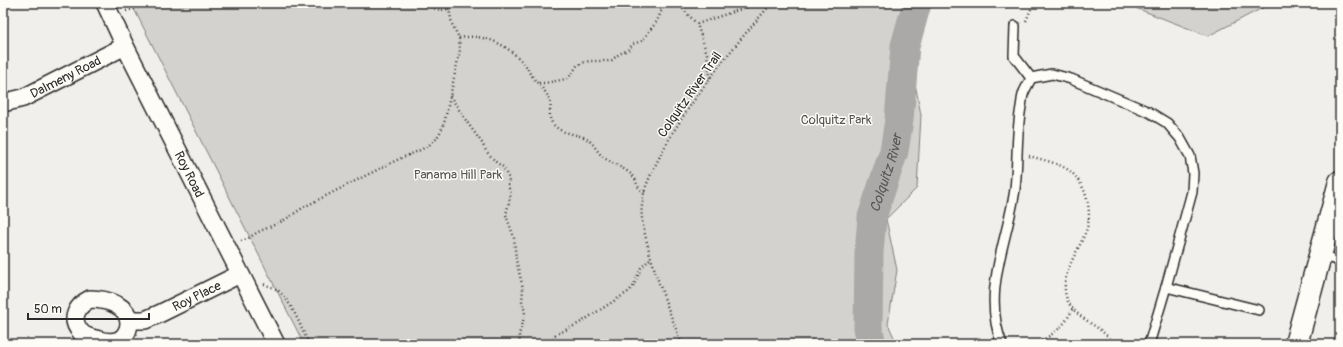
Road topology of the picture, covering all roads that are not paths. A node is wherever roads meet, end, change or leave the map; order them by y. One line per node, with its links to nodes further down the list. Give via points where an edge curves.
1 (109, 9): 3 (street, Roy Road)
2 (1015, 26): 4 (lane, via 1014,56)
3 (125, 46): 5 (street, Dalmeny Road, via 23,98); 8 (street, Roy Road)
4 (1031, 78): 9 (lane, via 1052,74 1072,79 1149,112 1167,123 1180,138 1190,156 1193,173 1192,192); 13 (lane, via 1024,93 1019,117 1014,189 999,255 995,288 995,315)
5 (3, 103)
6 (1340, 182): 7 (main road)
7 (1330, 258): 15 (main road)
8 (240, 274): 11 (street, Roy Place, via 152,317); 12 (street, Roy Road)
9 (1166, 287): 10 (lane); 14 (lane)
10 (1259, 310)
11 (129, 320)
12 (276, 344)
13 (1002, 344)
14 (1149, 344)
15 (1296, 344)

